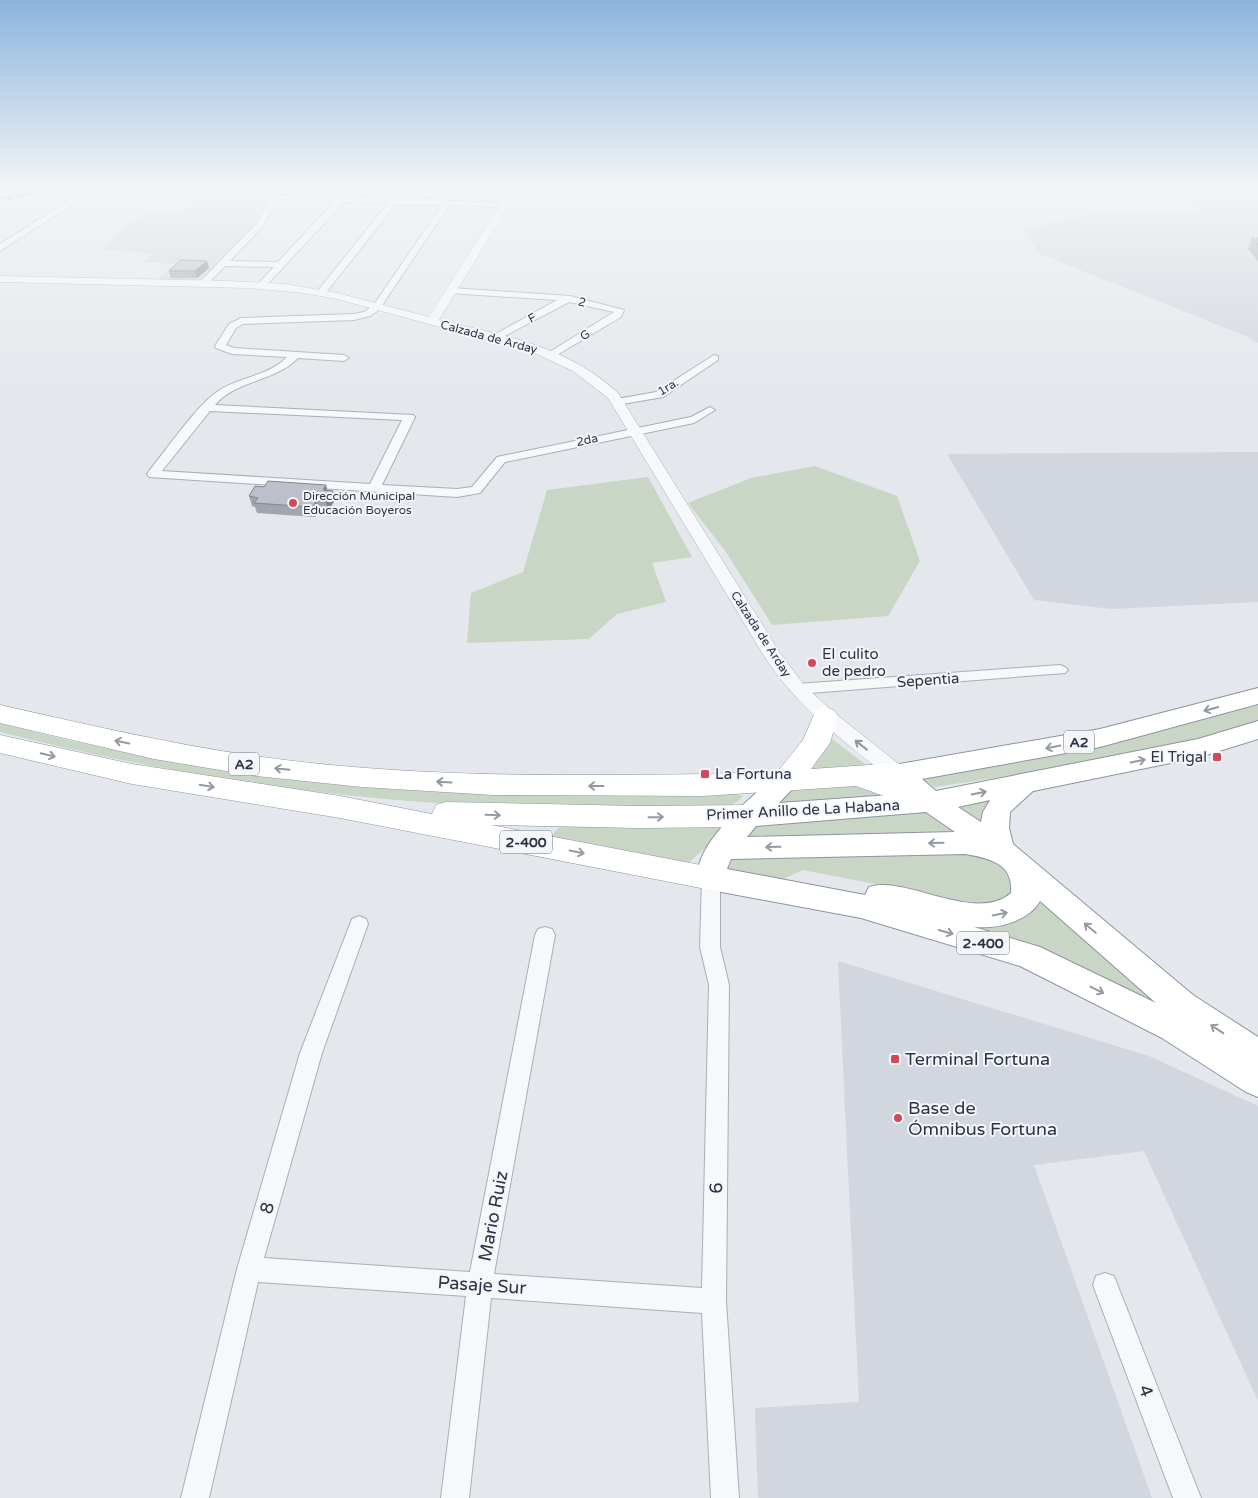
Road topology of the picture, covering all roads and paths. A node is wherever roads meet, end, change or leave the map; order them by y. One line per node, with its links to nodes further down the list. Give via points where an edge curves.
1 (230, 257): 6 (street)
2 (288, 257): 7 (street)
3 (350, 257): 12 (street)
4 (411, 257): 14 (street)
5 (472, 257): 11 (street)
6 (224, 263): 7 (street); 9 (street)
7 (281, 265): 10 (street)
8 (0, 279): 9 (street, Calzada de Arday)
9 (203, 284): 10 (street, Calzada de Arday)
10 (261, 286): 12 (street, Calzada de Arday)
11 (451, 292): 13 (street, 2); 16 (street)
12 (321, 293): 14 (street, Calzada de Arday)
13 (567, 299): 15 (street, 2, via 616,309); 17 (street, F)
14 (376, 308): 16 (street, Calzada de Arday); 18 (street, via 354,317 241,321 232,326 220,346 232,351)
15 (618, 315): 19 (street, G)
16 (432, 322): 17 (street, Calzada de Arday)
17 (497, 337): 19 (street, Calzada de Arday)
18 (295, 355): 20 (street); 23 (street, via 281,369 225,390)
19 (552, 355): 22 (street, Calzada de Arday, via 603,385)
20 (344, 358)
21 (714, 358): 22 (street, 1ra., via 659,395)
22 (617, 402): 25 (street, Calzada de Arday)
23 (205, 408): 26 (street, via 409,417); 26 (street, via 153,474)
24 (710, 410): 25 (street, 2da, via 694,420)
25 (634, 430): 26 (street, 2da, via 501,459 476,490 457,493); 28 (street, Calzada de Arday)
26 (374, 488)
27 (1060, 670): 28 (street, Sepentia)
28 (797, 689): 31 (street, Calzada de Arday)
29 (1258, 696): 34 (highway, A2, one-way to 34, via 1100,738)
30 (0, 714): 36 (highway, Primer Anillo de La Habana / A2, one-way to 30, via 704,786 493,785 362,778 256,766 154,749)
31 (825, 716): 34 (street, Calzada de Arday, one-way to 31); 36 (highway, via 816,743)
32 (1258, 730): 37 (highway, Primer Anillo de La Habana / A2, one-way to 32, via 1200,748)
33 (0, 744): 39 (highway, A2, one-way to 39, via 132,774)
34 (897, 773): 35 (highway, A2); 38 (highway)
35 (835, 778): 36 (highway, Primer Anillo de La Habana / A2); 38 (highway, via 873,781)
36 (785, 782): 40 (highway)
37 (1025, 784): 38 (highway, Primer Anillo de La Habana / A2, one-way to 37); 42 (highway, via 1000,804 994,816 996,837)
38 (931, 802): 40 (highway, Primer Anillo de La Habana / A2); 42 (highway)
39 (340, 807): 40 (highway, Primer Anillo de La Habana / A2, one-way to 40, via 500,815); 43 (highway, 2-400, one-way to 43)
40 (750, 816): 41 (highway)
41 (721, 848): 42 (highway, one-way to 41, via 965,843); 43 (highway, via 711,868)
42 (1010, 858): 44 (highway, one-way to 42, via 834,887 974,916 999,915 1012,911 1026,898 1027,886); 47 (highway, one-way to 42, via 1181,1005)
43 (711, 878): 44 (highway, 2-400); 52 (street, 6, via 710,947 719,985)
44 (780, 891): 48 (highway, 2-400, one-way to 48, via 861,906 1029,956 1174,1028)
45 (359, 924): 49 (street, 8, via 311,1053)
46 (545, 936): 50 (street, Mario Ruiz)
47 (1258, 1056)
48 (1258, 1080)
49 (249, 1269): 50 (street, Pasaje Sur); 53 (street, 8)
50 (480, 1284): 52 (street, Pasaje Sur); 54 (street, Mario Ruiz)
51 (1105, 1285): 56 (street, 4)
52 (714, 1301): 55 (street, 6)
53 (195, 1498)
54 (455, 1498)
55 (725, 1498)
56 (1187, 1498)

